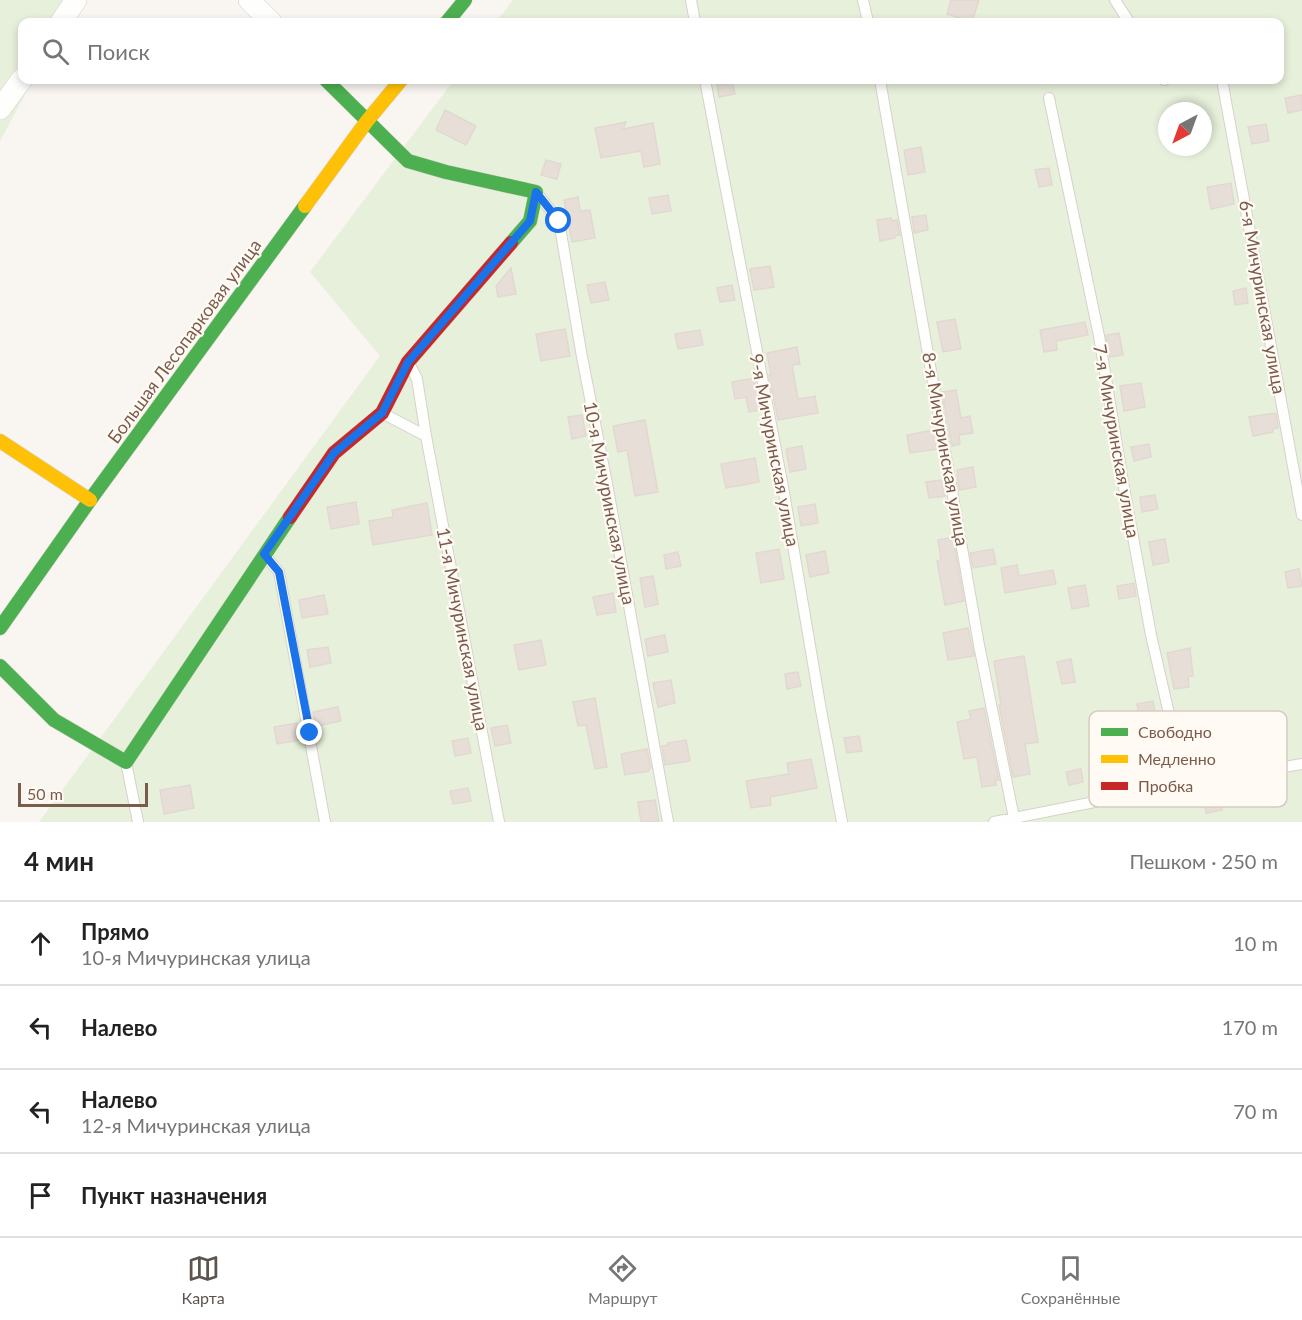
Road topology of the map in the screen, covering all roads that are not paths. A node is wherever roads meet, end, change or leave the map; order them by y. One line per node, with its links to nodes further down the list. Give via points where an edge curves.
1 (76, 0): 7 (street)
2 (249, 0): 8 (street)
3 (465, 0): 9 (street)
4 (691, 0): 10 (lane)
5 (863, 0): 11 (lane)
6 (1115, 0): 12 (lane)
7 (64, 18)
8 (267, 18)
9 (450, 18)
10 (694, 18)
11 (867, 18)
12 (1126, 18)
13 (18, 84): 20 (street)
14 (330, 84): 21 (street)
15 (398, 84): 21 (street, Большая Лесопарковая улица)
16 (706, 84): 42 (lane, 9-я Мичуринская улица)
17 (881, 84): 37 (lane, 8-я Мичуринская улица, via 979,645)
18 (1223, 84): 28 (lane, 6-я Мичуринская улица)
19 (1049, 98): 32 (lane, 7-я Мичуринская улица, via 1099,336 1151,634)
20 (0, 109)
21 (367, 121): 22 (street, via 408,161); 27 (street, Большая Лесопарковая улица)
22 (536, 192): 23 (street, via 530,221); 41 (lane, 10-я Мичуринская улица, via 559,221)
23 (408, 362): 24 (street); 25 (lane, 11-я Мичуринская улица, via 417,379)
24 (382, 413): 25 (lane); 29 (street, via 334,453)
25 (426, 436): 40 (lane, 11-я Мичуринская улица)
26 (0, 441): 27 (street)
27 (90, 500): 30 (street, Большая Лесопарковая улица)
28 (1302, 515)
29 (264, 554): 33 (street); 39 (lane, via 279,572)
30 (0, 628)
31 (0, 666): 33 (street, via 54,720)
32 (1168, 711)
33 (126, 762): 38 (lane)
34 (1302, 764): 35 (lane)
35 (1287, 767)
36 (1089, 803): 37 (lane)
37 (1014, 818): 43 (lane)
38 (138, 822)
39 (326, 822)
40 (500, 822)
41 (668, 822)
42 (842, 822)
43 (994, 822)

